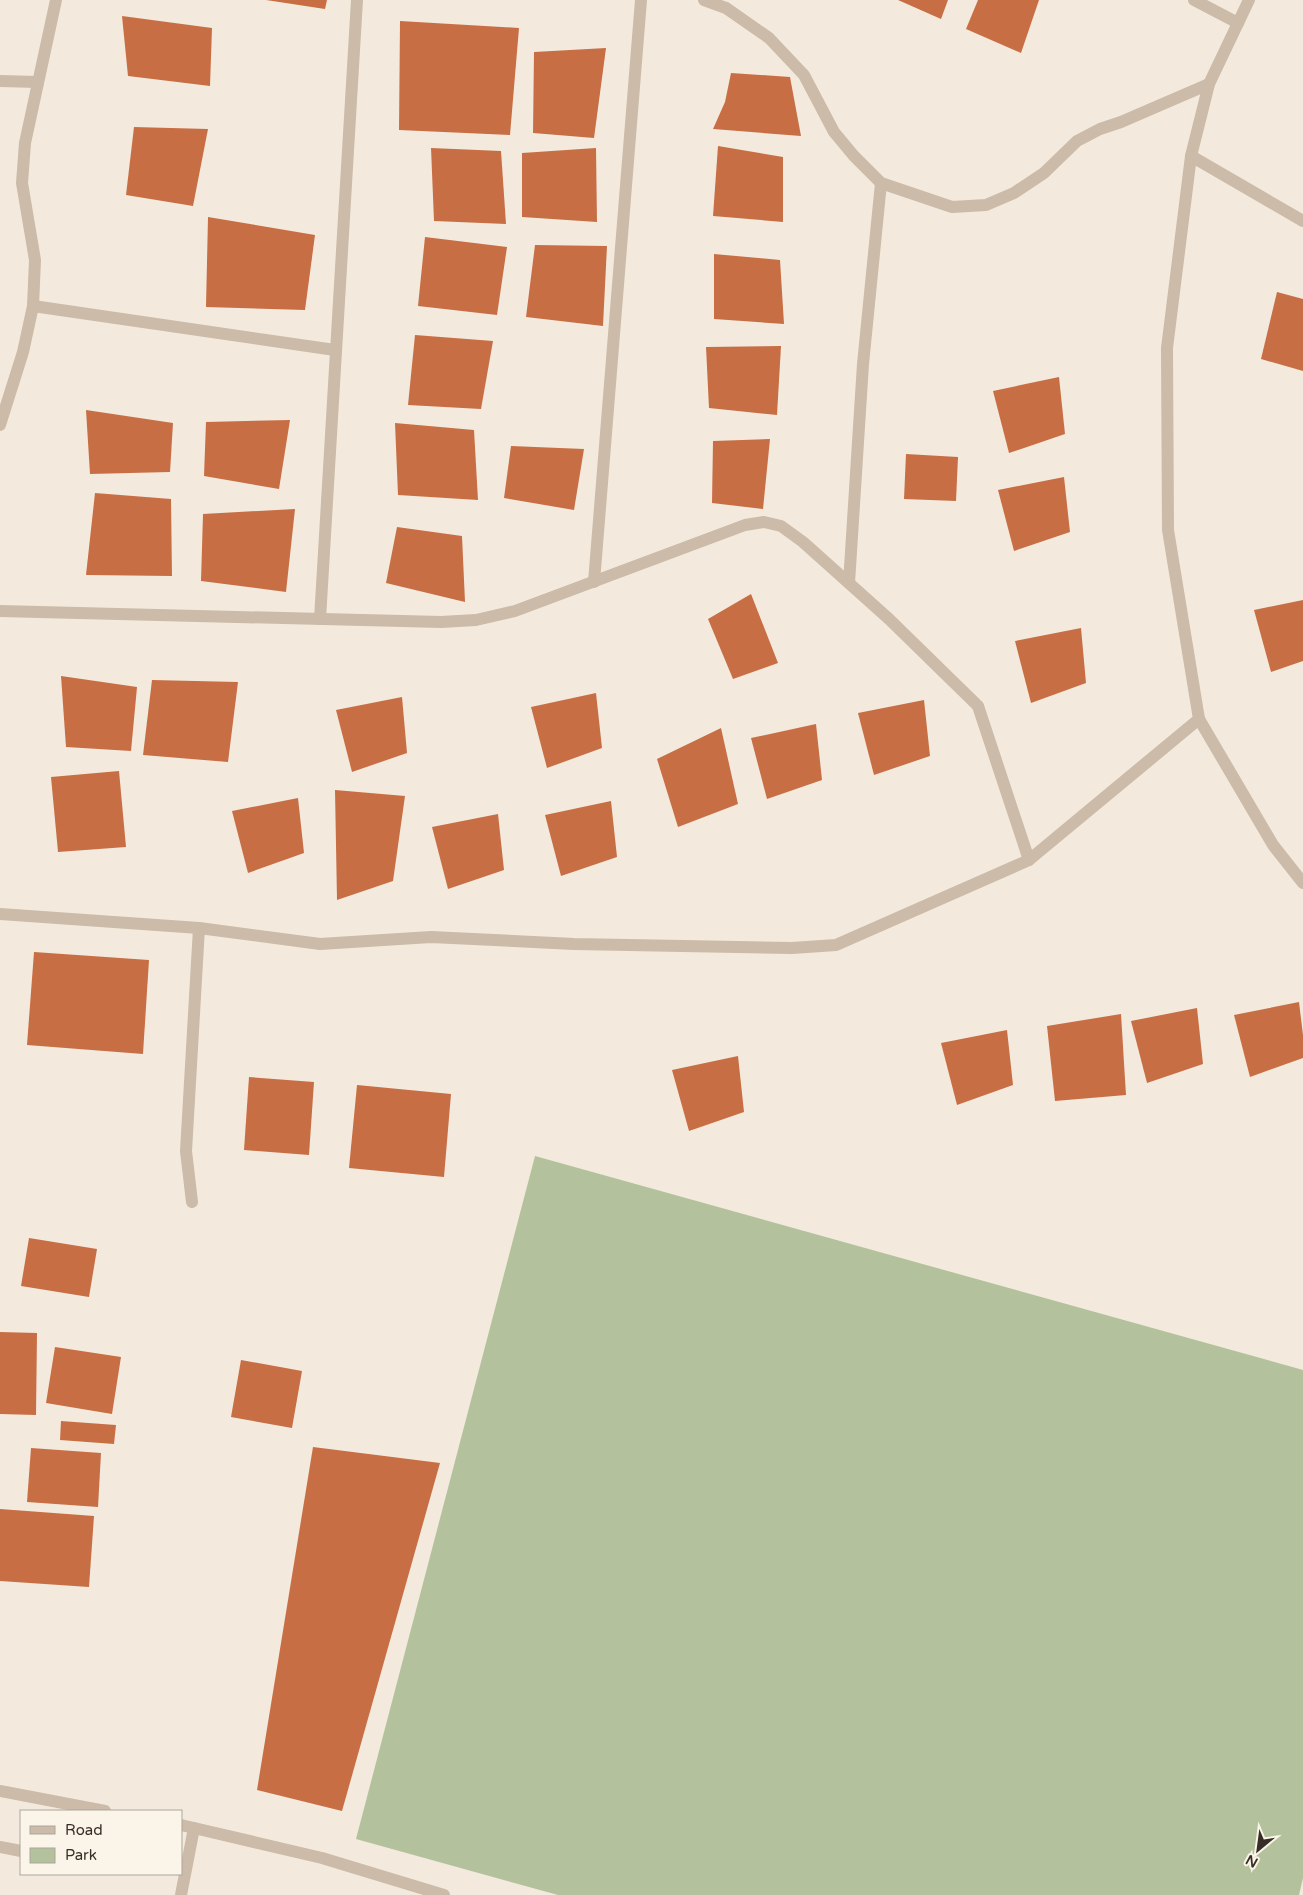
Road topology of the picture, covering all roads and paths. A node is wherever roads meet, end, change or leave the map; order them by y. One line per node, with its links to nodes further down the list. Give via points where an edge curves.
1 (56, 0): 9 (street)
2 (357, 0): 15 (street)
3 (641, 0): 17 (street)
4 (704, 0): 12 (street, via 726,8 769,38 804,75 834,132)
5 (1194, 0): 7 (street)
6 (1249, 0): 7 (street)
7 (1238, 23): 10 (street)
8 (0, 81): 9 (street)
9 (38, 82): 14 (street, via 25,143 22,183 35,260)
10 (1209, 84): 11 (street); 12 (street, via 1077,141 1044,173 1014,193 986,205 952,207)
11 (1191, 156): 13 (street); 21 (street, via 1167,348 1168,530)
12 (881, 183): 18 (street, via 863,364)
13 (1303, 221)
14 (33, 306): 15 (street); 16 (street, via 23,352)
15 (335, 350): 20 (street)
16 (0, 425)
17 (594, 582): 18 (street, via 745,525 764,522 781,526); 20 (street, via 515,611 476,620)
18 (849, 583): 22 (street, via 978,706)
19 (0, 611): 20 (street)
20 (320, 619)
21 (1199, 719): 22 (street); 23 (street, via 1273,845)
22 (1029, 860): 25 (street, via 836,944 818,946 574,944 431,938 320,944)
23 (1303, 883)
24 (0, 914): 25 (street)
25 (199, 928): 26 (street, via 186,1151)
26 (192, 1202)
27 (0, 1791): 28 (street)
28 (101, 1810)
29 (188, 1826): 32 (street); 33 (street, via 322,1858)
30 (0, 1847): 31 (street)
31 (20, 1851)
32 (181, 1895)
33 (444, 1895)

